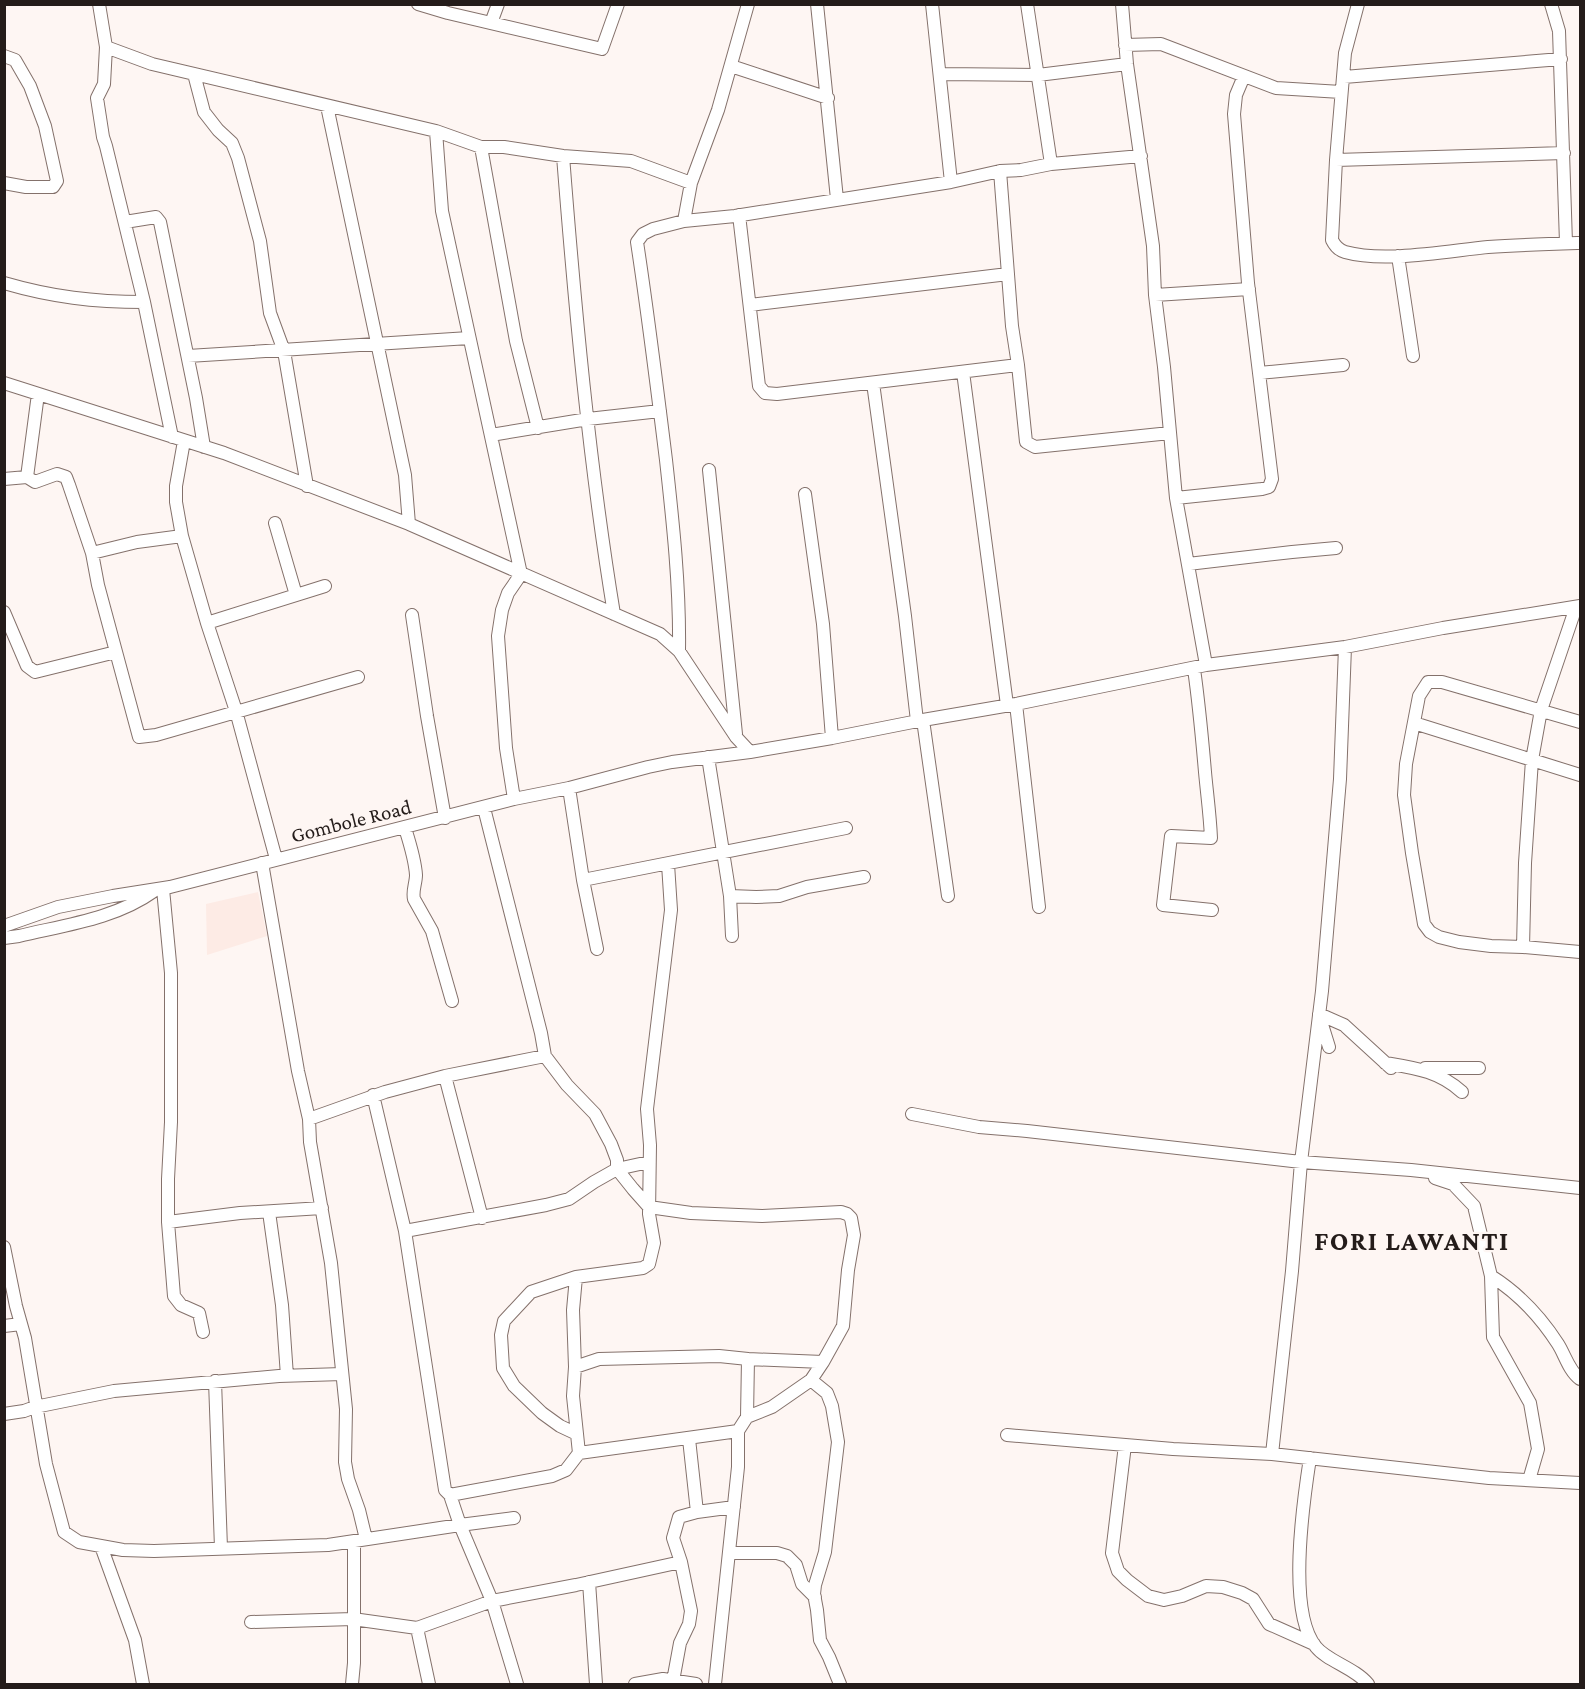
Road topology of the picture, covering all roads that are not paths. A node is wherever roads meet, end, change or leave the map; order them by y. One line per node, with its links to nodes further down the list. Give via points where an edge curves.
1 (99, 4): 14 (street)
2 (418, 4): 12 (street)
3 (498, 4): 12 (street)
4 (618, 4): 12 (street, via 602,49)
5 (748, 4): 18 (street)
6 (817, 4): 25 (street)
7 (932, 4): 20 (street)
8 (1027, 4): 21 (street)
9 (1122, 4): 13 (street)
10 (1359, 4): 23 (street, via 1345,53)
11 (1551, 4): 16 (street, via 1559,31)
12 (491, 23)
13 (1125, 45): 17 (street); 22 (street, via 1161,44)
14 (106, 47): 19 (street); 41 (street, via 104,84 97,106)
15 (4, 56): 36 (street, via 15,60 30,86 45,126 57,181 54,187 40,188)
16 (1561, 59): 23 (street); 29 (street)
17 (1127, 64): 21 (street); 31 (street)
18 (731, 66): 25 (street); 37 (street)
19 (194, 74): 26 (street); 53 (street, via 204,112 232,143 238,158 260,241 270,313)
20 (940, 74): 21 (street); 35 (street)
21 (1038, 75): 33 (street)
22 (1244, 76): 24 (street, via 1276,88); 47 (street, via 1234,114)
23 (1344, 77): 24 (street)
24 (1341, 92): 32 (street)
25 (828, 98): 38 (street)
26 (327, 106): 27 (street); 52 (street)
27 (436, 131): 28 (street); 51 (street, via 442,211)
28 (481, 147): 30 (street); 65 (street, via 516,341)
29 (1564, 153): 32 (street); 42 (street)
30 (563, 156): 37 (street, via 631,161); 64 (street)
31 (1141, 156): 33 (street); 48 (street)
32 (1336, 160): 44 (street, via 1332,240 1335,247 1371,256)
33 (1051, 164): 34 (street)
34 (1000, 171): 35 (street); 45 (street)
35 (951, 182): 38 (street)
36 (4, 183)
37 (690, 183): 40 (street)
38 (837, 200): 39 (street)
39 (739, 215): 40 (street); 50 (street)
40 (684, 221): 63 (street, via 653,229 637,242)
41 (125, 222): 49 (street); 54 (street, via 158,218)
42 (1566, 243): 43 (street); 44 (street)
43 (1581, 243)
44 (1398, 256): 55 (street)
45 (1008, 274): 50 (street); 57 (street)
46 (4, 283): 49 (street, via 38,293 94,301)
47 (1249, 289): 48 (street); 59 (street)
48 (1155, 295): 66 (street)
49 (144, 302): 68 (street)
50 (750, 305): 61 (street, via 759,386 765,393)
51 (469, 338): 52 (street); 67 (street)
52 (378, 344): 53 (street); 77 (street, via 405,475)
53 (284, 351): 54 (street); 73 (street)
54 (188, 356): 69 (street)
55 (1413, 356)
56 (1343, 364): 59 (street)
57 (1018, 365): 58 (street); 66 (street, via 1026,442 1035,447)
58 (963, 372): 61 (street); 96 (street)
59 (1259, 373): 75 (street, via 1272,479 1269,487)
60 (4, 383): 62 (street)
61 (873, 383): 99 (street)
62 (38, 394): 68 (street); 71 (street)
63 (660, 411): 64 (street); 91 (street, via 675,538)
64 (588, 419): 65 (street); 87 (street)
65 (538, 428): 67 (street)
66 (1170, 433): 75 (street)
67 (491, 435): 82 (street)
68 (178, 439): 69 (street); 78 (street, via 176,502)
69 (204, 447): 73 (street)
70 (709, 470): 102 (street)
71 (27, 477): 72 (street); 80 (street, via 34,482 57,474 66,477)
72 (4, 479)
73 (307, 486): 77 (street)
74 (806, 494): 103 (street)
75 (1176, 498): 81 (street)
76 (275, 523): 84 (street)
77 (409, 524): 82 (street)
78 (182, 536): 80 (street); 89 (street)
79 (1336, 548): 81 (street)
80 (92, 553): 92 (street)
81 (1188, 564): 93 (street)
82 (520, 574): 87 (street); 109 (street, via 508,593 498,636)
83 (325, 586): 84 (street)
84 (296, 595): 89 (street)
85 (1578, 606): 90 (street, Gombole Road); 97 (street)
86 (4, 612): 92 (street, via 27,666 35,672)
87 (614, 614): 91 (street, via 660,634)
88 (412, 615): 111 (street)
89 (207, 622): 98 (street)
90 (1345, 647): 93 (street, Gombole Road); 132 (street, via 1340,779)
91 (679, 651): 102 (street)
92 (116, 652): 98 (street, via 139,737)
93 (1206, 666): 94 (street, Gombole Road)
94 (1194, 669): 96 (street, Gombole Road); 124 (street, via 1211,838 1171,836 1163,905)
95 (358, 677): 98 (street)
96 (1012, 705): 99 (street, Gombole Road); 123 (street)
97 (1541, 710): 100 (street); 101 (street, via 1442,682 1428,682 1419,696); 106 (street)
98 (236, 711): 115 (street)
99 (920, 720): 103 (street, Gombole Road); 122 (street)
100 (1581, 722)
101 (1414, 723): 106 (street); 128 (street, via 1404,795 1424,924 1439,937)
102 (736, 737): 104 (street)
103 (832, 738): 104 (street, Gombole Road)
104 (750, 752): 105 (street, Gombole Road)
105 (708, 757): 108 (street, Gombole Road, via 648,767); 114 (street)
106 (1532, 760): 107 (street); 128 (street)
107 (1581, 775)
108 (569, 788): 109 (street, Gombole Road); 119 (street)
109 (514, 799): 110 (street, Gombole Road)
110 (484, 808): 111 (street, Gombole Road); 134 (street)
111 (445, 818): 112 (street, Gombole Road)
112 (405, 828): 115 (street, Gombole Road); 131 (street, via 414,857 414,899 432,931)
113 (846, 828): 114 (street)
114 (723, 854): 117 (street); 121 (street)
115 (276, 860): 116 (street, Gombole Road)
116 (262, 863): 120 (street, Gombole Road); 141 (street)
117 (668, 864): 119 (street); 143 (street, via 671,910 647,1108)
118 (864, 876): 121 (street, via 779,896)
119 (583, 880): 129 (street)
120 (160, 889): 125 (street, Gombole Road, via 58,907); 127 (street, via 111,914); 151 (street, via 171,974)
121 (730, 896): 126 (street)
122 (948, 896)
123 (1039, 907)
124 (1212, 910)
125 (4, 926)
126 (732, 936)
127 (4, 938)
128 (1523, 947): 130 (street)
129 (597, 950)
130 (1581, 952)
131 (452, 1001)
132 (1319, 1014): 133 (street); 135 (street, via 1344,1025 1388,1065); 142 (street)
133 (1329, 1047)
134 (545, 1056): 137 (street); 144 (street, via 599,1120 617,1160)
135 (1412, 1068): 136 (street); 138 (street, via 1435,1074)
136 (1479, 1068)
137 (445, 1076): 139 (street); 150 (street)
138 (1462, 1092)
139 (373, 1095): 141 (street); 152 (street)
140 (912, 1113): 142 (street, via 978,1127)
141 (309, 1119): 148 (street)
142 (1301, 1161): 145 (street); 176 (street)
143 (649, 1162): 144 (street); 147 (street)
144 (617, 1169): 147 (street); 150 (street, via 568,1199)
145 (1411, 1170): 146 (street); 154 (street, via 1453,1184 1474,1206)
146 (1581, 1188)
147 (649, 1207): 155 (street, via 654,1243 649,1264); 160 (street, via 762,1216 848,1214 854,1235 843,1326)
148 (322, 1208): 149 (street); 162 (street)
149 (269, 1212): 151 (street); 163 (street)
150 (482, 1218): 152 (street)
151 (168, 1222): 158 (street, via 174,1296 181,1305 199,1313)
152 (405, 1231): 180 (street, via 445,1490)
153 (4, 1247): 156 (street)
154 (1491, 1276): 164 (street, via 1526,1303 1558,1344 1575,1376); 178 (street, via 1493,1337 1530,1403 1538,1449)
155 (576, 1278): 161 (street); 171 (street, via 531,1292 504,1321 501,1335 503,1368 514,1386 542,1413)
156 (21, 1324): 157 (street); 167 (street)
157 (4, 1326)
158 (203, 1332)
159 (748, 1359): 160 (street); 161 (street, via 598,1359); 169 (street)
160 (824, 1362): 165 (street)
161 (575, 1367): 171 (street)
162 (342, 1374): 163 (street); 185 (street, via 345,1462 360,1510)
163 (287, 1376): 166 (street)
164 (1581, 1379)
165 (811, 1380): 169 (street, via 771,1407); 191 (street, via 827,1393 838,1442 825,1552)
166 (215, 1381): 167 (street, via 114,1390); 187 (street)
167 (35, 1407): 168 (street); 186 (street, via 64,1532 79,1542)
168 (4, 1414)
169 (747, 1417): 170 (street)
170 (738, 1431): 173 (street); 181 (street)
171 (577, 1434): 175 (street)
172 (1007, 1435): 174 (street)
173 (689, 1439): 175 (street); 182 (street)
174 (1125, 1445): 176 (street); 196 (street, via 1113,1553 1118,1571 1148,1596 1164,1600 1206,1586 1242,1593 1253,1599 1269,1624)
175 (579, 1453): 180 (street, via 566,1470 552,1476)
176 (1272, 1454): 177 (street)
177 (1310, 1458): 178 (street); 196 (street, via 1300,1533 1299,1582 1304,1623)
178 (1529, 1480): 179 (street)
179 (1581, 1483)
180 (450, 1495): 184 (street)
181 (734, 1507): 182 (street); 188 (street)
182 (697, 1512): 189 (street, via 679,1518 673,1538)
183 (514, 1518): 184 (street)
184 (460, 1525): 185 (street); 192 (street)
185 (360, 1540): 187 (street, via 328,1545); 193 (street)
186 (101, 1546): 187 (street, via 154,1551); 198 (street, via 135,1640)
187 (221, 1548)
188 (730, 1553): 191 (street, via 787,1556 796,1565 802,1584); 205 (street)
189 (681, 1562): 190 (street); 197 (street, via 691,1611)
190 (589, 1582): 192 (street); 202 (street)
191 (815, 1597): 206 (street, via 820,1640)
192 (492, 1601): 195 (street); 201 (street)
193 (353, 1619): 194 (street); 195 (street); 199 (street)
194 (251, 1622)
195 (417, 1628): 200 (street)
196 (1314, 1644): 207 (street)
197 (673, 1681): 203 (street); 204 (street)
198 (143, 1684)
199 (352, 1684)
200 (429, 1684)
201 (517, 1684)
202 (596, 1684)
203 (635, 1684)
204 (696, 1684)
205 (715, 1684)
206 (840, 1684)
207 (1368, 1684)

